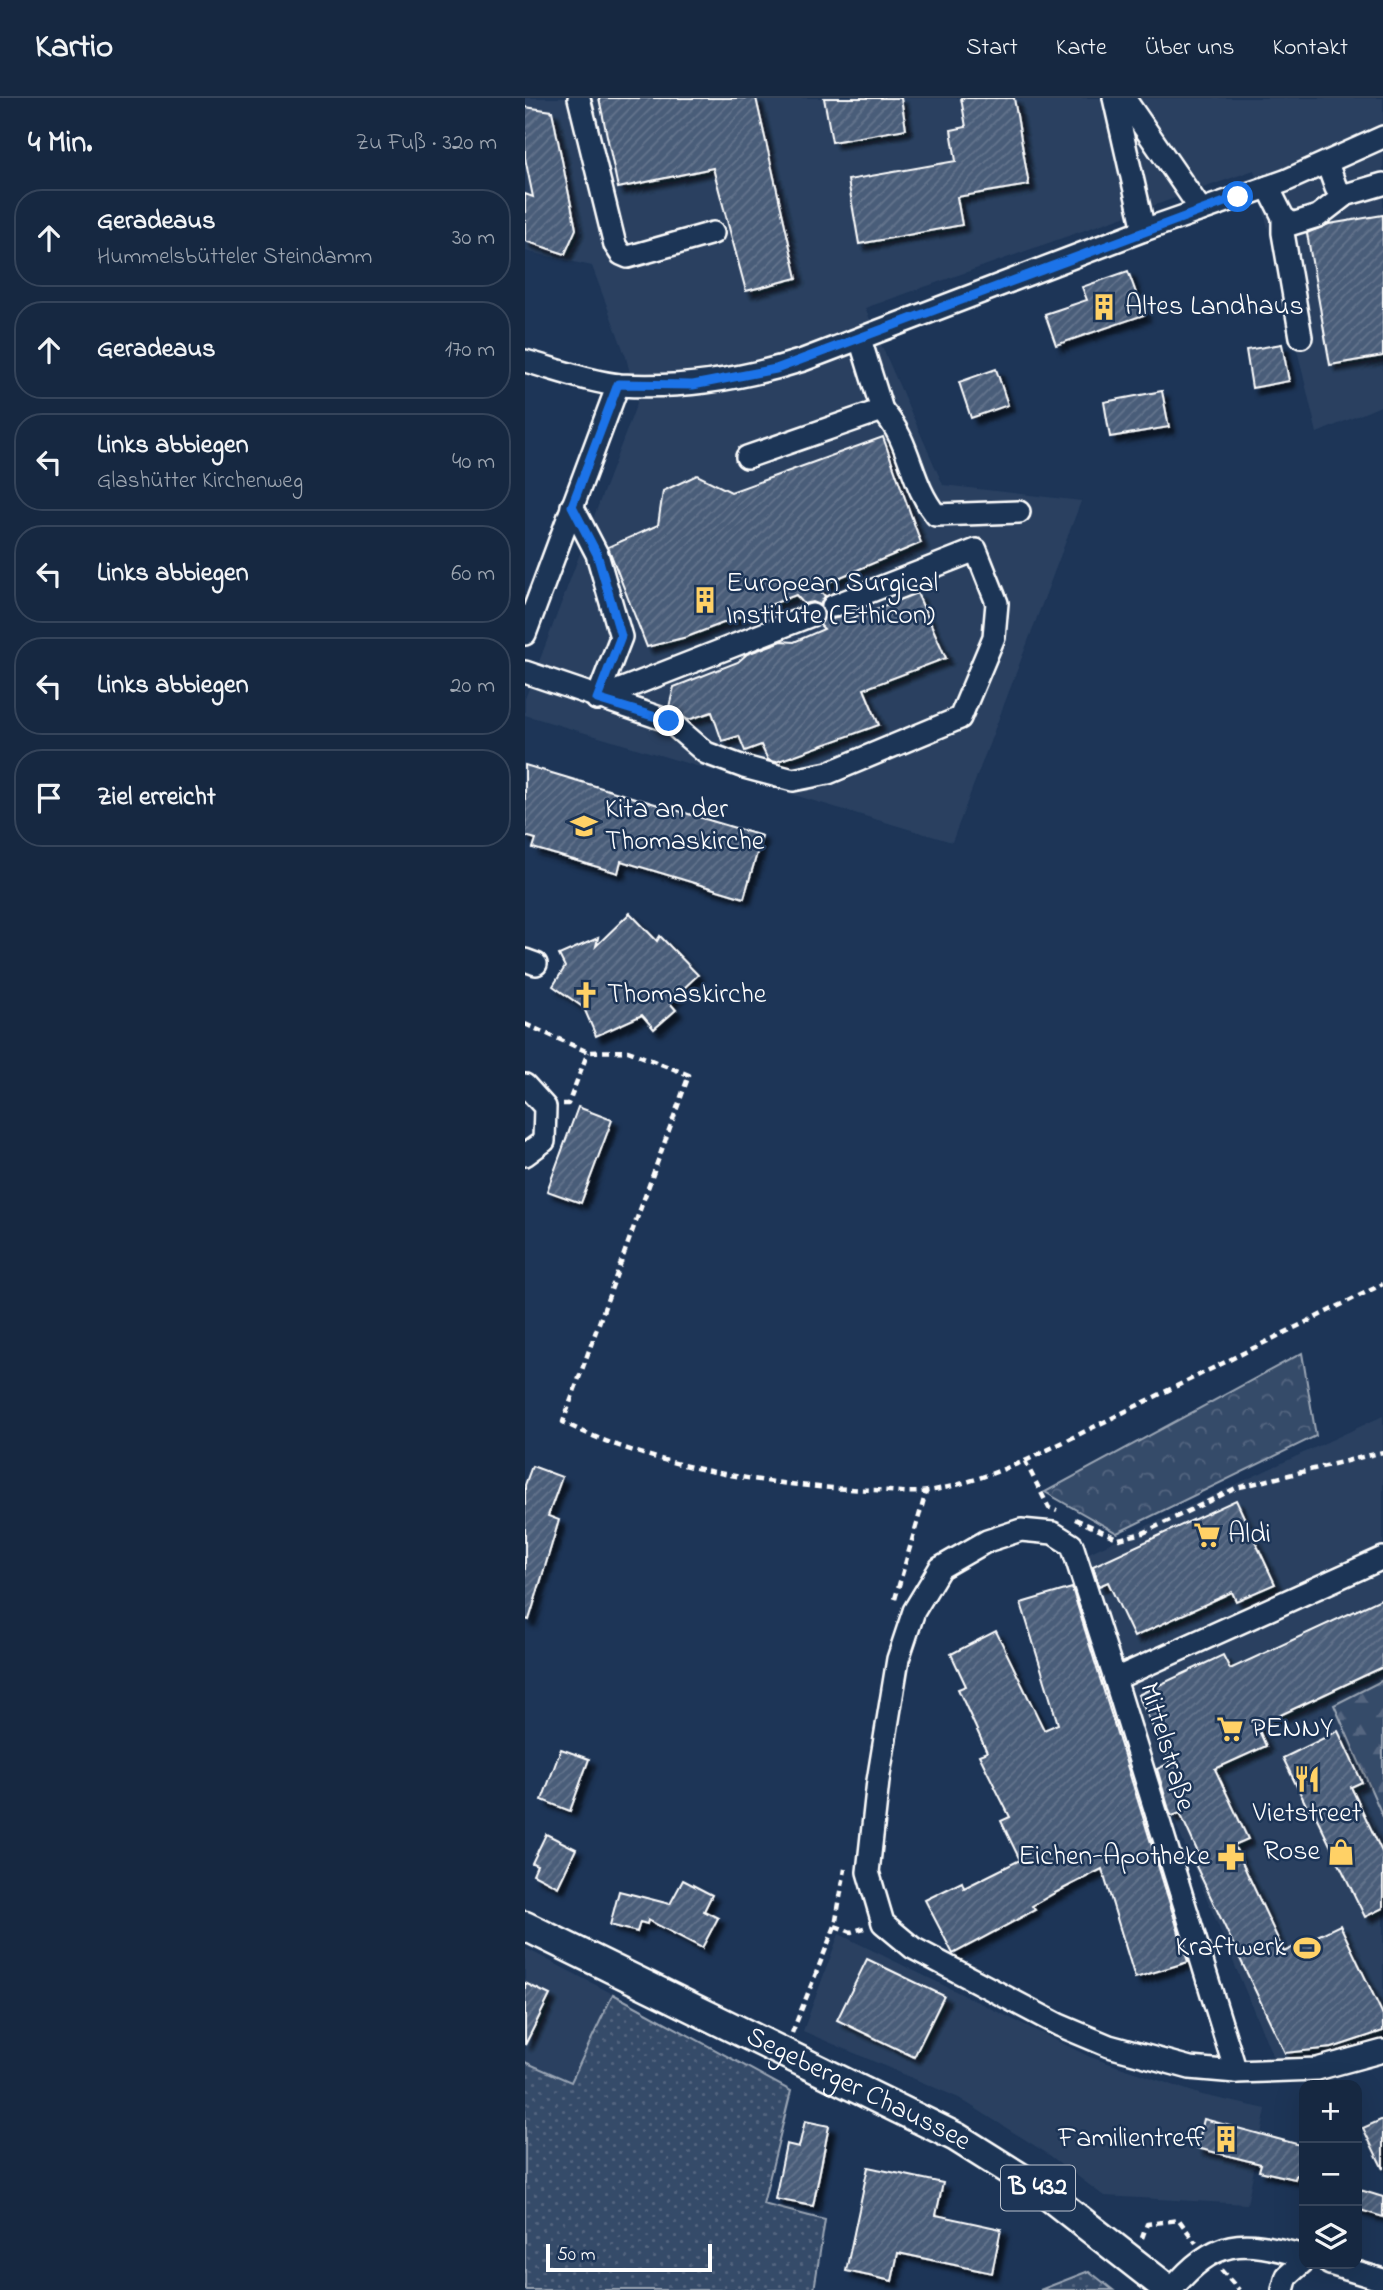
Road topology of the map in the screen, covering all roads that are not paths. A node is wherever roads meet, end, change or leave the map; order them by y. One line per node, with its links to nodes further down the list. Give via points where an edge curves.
1 (579, 98): 12 (street, via 621,254 628,257)
2 (1114, 98): 11 (street)
3 (1124, 98): 9 (street)
4 (1383, 137): 5 (street)
5 (1327, 163): 7 (street); 8 (street, via 1336,188)
6 (1383, 184): 8 (street)
7 (1269, 187): 9 (street); 10 (street)
8 (1345, 195): 10 (street, via 1306,222 1292,224)
9 (1201, 210): 11 (street)
10 (1283, 217): 13 (street)
11 (1144, 230): 14 (street)
12 (713, 233)
13 (1301, 337)
14 (860, 339): 16 (street, via 749,376 693,385); 17 (street)
15 (525, 361): 16 (street)
16 (618, 384): 19 (street)
17 (882, 410): 18 (street); 20 (street, via 898,428 925,502 936,515)
18 (747, 457)
19 (572, 506): 23 (street); 25 (street, via 597,554 621,636)
20 (1019, 512)
21 (833, 606): 25 (street, via 976,550 997,604 994,637 960,719 828,773 793,780 706,752 669,721)
22 (812, 615): 25 (street)
23 (525, 634)
24 (525, 673): 25 (street)
25 (597, 699)
26 (525, 1085): 27 (street, via 545,1107 544,1140)
27 (525, 1155)
28 (1383, 1558): 29 (street, Mittelstraße)
29 (1115, 1679): 32 (street, Mittelstraße); 32 (street, via 1072,1545 1053,1533 1021,1530 987,1541 940,1568 914,1611 898,1659 878,1781 868,1872 883,1923 913,1948 1059,2025 1109,2046 1190,2068)
30 (525, 1926): 37 (main road, Segeberger Chaussee / B 432, via 956,2137 1045,2193)
31 (1383, 2051): 32 (street, via 1317,2069)
32 (1235, 2072)
33 (1299, 2257): 37 (street, via 1244,2243 1208,2256)
34 (1299, 2264): 38 (street, via 1287,2276)
35 (1347, 2269): 36 (street)
36 (1383, 2280)
37 (1170, 2290)
38 (1283, 2290)

